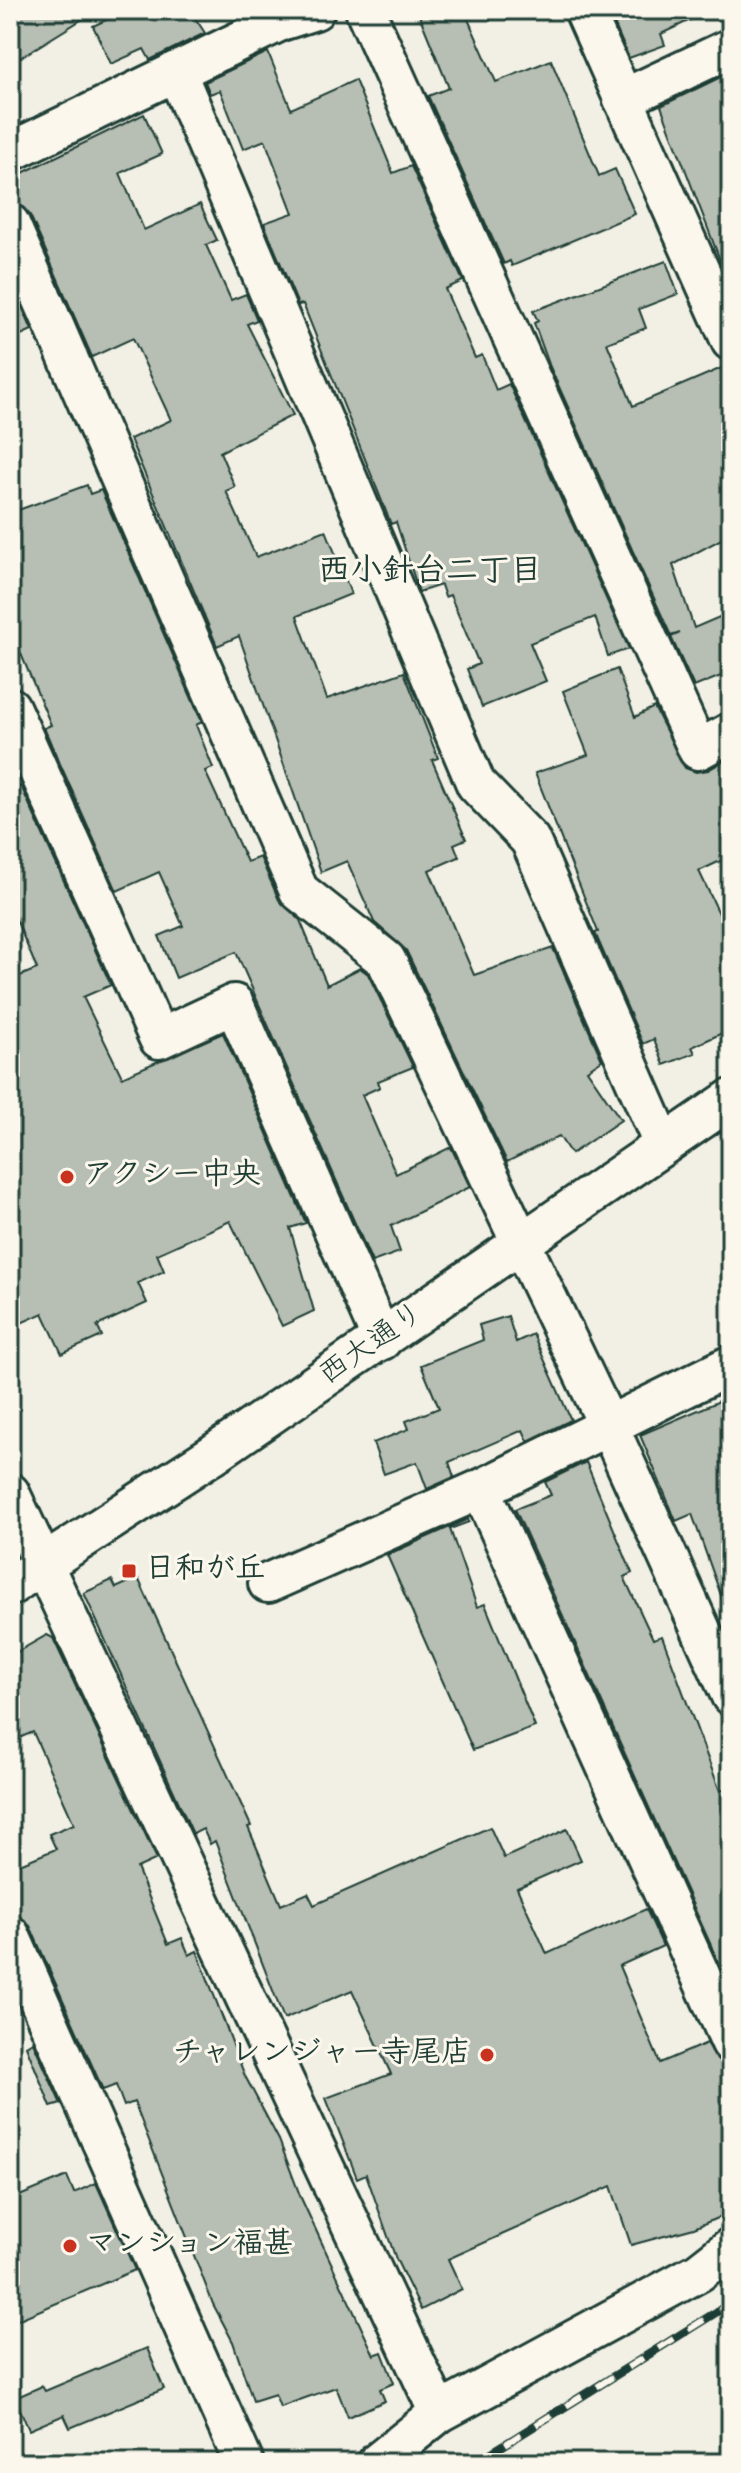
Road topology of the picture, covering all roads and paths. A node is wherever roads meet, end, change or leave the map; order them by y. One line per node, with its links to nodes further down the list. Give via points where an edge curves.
1 (365, 10): 11 (street, via 698,750)
2 (584, 10): 6 (street)
3 (290, 14): 5 (street)
4 (731, 48): 6 (street)
5 (176, 71): 7 (street); 13 (street, via 476,784 530,840)
6 (623, 99): 9 (street)
7 (10, 152)
8 (10, 224): 14 (street, via 299,891 386,960)
9 (731, 341)
10 (10, 707): 15 (street, via 159,1039 234,1004)
11 (731, 732)
12 (731, 1099): 13 (street, 西大通り)
13 (663, 1144): 14 (street, 西大通り)
14 (519, 1243): 15 (street, 西大通り); 17 (street)
15 (382, 1340): 20 (street, 西大通り)
16 (731, 1365): 17 (street)
17 (609, 1427): 18 (street); 23 (street)
18 (481, 1489): 21 (street); 25 (street)
19 (10, 1493): 20 (street)
20 (45, 1561): 22 (street, 西大通り); 27 (street)
21 (268, 1583)
22 (10, 1586)
23 (731, 1696)
24 (10, 1935): 28 (street)
25 (731, 2043)
26 (731, 2247): 27 (street, via 699,2272)
27 (439, 2413): 29 (street)
28 (244, 2463)
29 (377, 2463)

